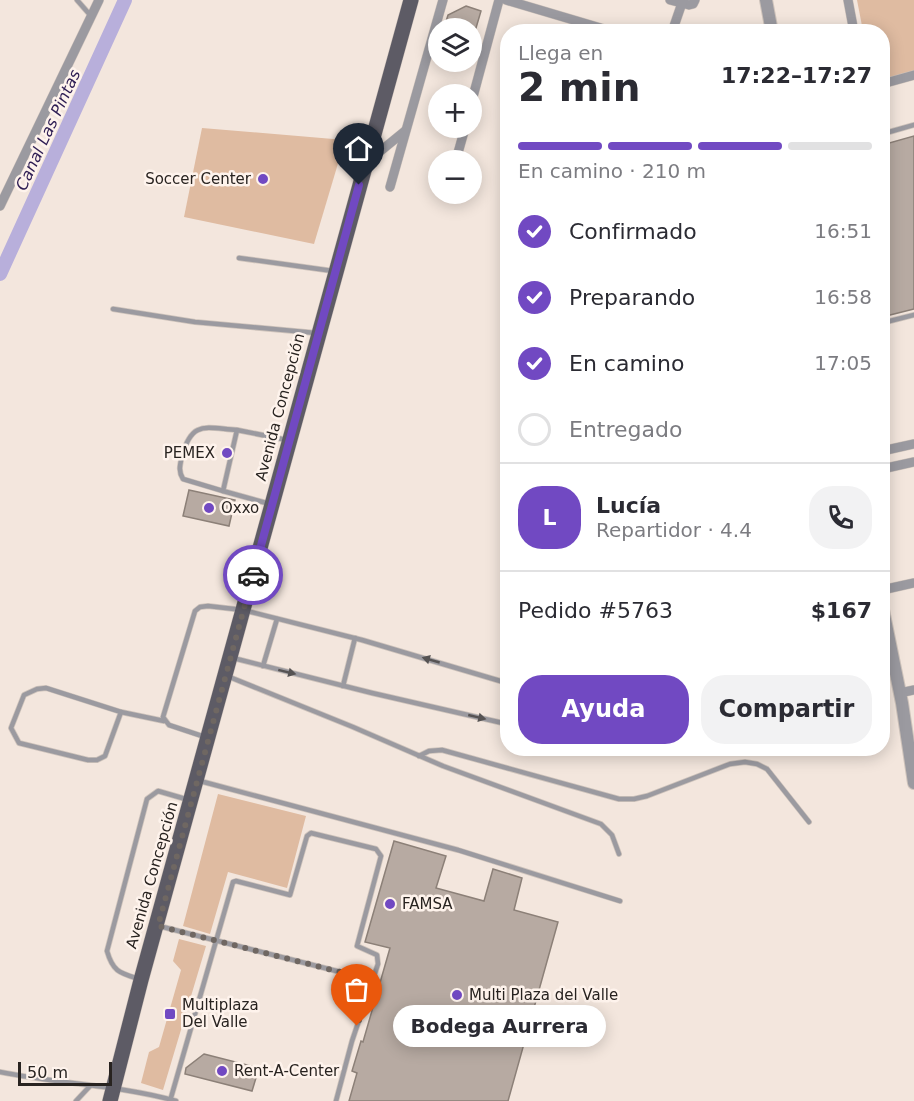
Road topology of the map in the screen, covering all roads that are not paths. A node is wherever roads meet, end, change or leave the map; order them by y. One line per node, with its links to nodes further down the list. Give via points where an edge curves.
1 (77, 0): 14 (lane)
2 (99, 0): 14 (street)
3 (411, 0): 27 (main road, Avenida Concepción)
4 (452, 0): 12 (street)
5 (499, 0): 23 (street)
6 (506, 0): 13 (street)
7 (670, 0): 11 (street)
8 (695, 0): 11 (street, via 689,5)
9 (766, 0): 19 (street)
10 (848, 0): 20 (street)
11 (682, 3): 18 (street)
12 (442, 4): 25 (street)
13 (540, 5): 15 (street)
14 (91, 16): 29 (street)
15 (576, 20): 16 (street); 17 (street)
16 (575, 24)
17 (589, 24)
18 (675, 24)
19 (770, 24)
20 (852, 24)
21 (914, 75): 22 (street)
22 (890, 82)
23 (476, 84)
24 (914, 125): 26 (lane)
25 (406, 130): 27 (street); 28 (street)
26 (890, 132)
27 (365, 163): 31 (main road, Avenida Concepción)
28 (390, 187)
29 (0, 206)
30 (239, 258): 31 (lane)
31 (336, 272): 35 (main road, Avenida Concepción)
32 (112, 309): 35 (lane, via 195,322)
33 (914, 315): 34 (lane)
34 (890, 321)
35 (319, 333): 37 (main road, Avenida Concepción)
36 (237, 430): 37 (lane); 42 (lane); 42 (lane, via 201,428 193,432 186,442 179,469 183,479)
37 (290, 441): 43 (main road, Avenida Concepción)
38 (914, 444): 39 (street)
39 (890, 449)
40 (914, 462): 41 (street)
41 (890, 467)
42 (223, 491): 43 (lane)
43 (272, 505): 46 (main road, Avenida Concepción)
44 (914, 583): 45 (street)
45 (890, 588)
46 (243, 610): 47 (lane); 50 (main road, Avenida Concepción); 59 (lane, via 208,606 195,611)
47 (277, 618): 48 (lane); 51 (lane)
48 (355, 638): 53 (lane, one-way to 48); 54 (lane)
49 (890, 644): 56 (street)
50 (231, 658): 51 (lane); 52 (main road, Avenida Concepción)
51 (263, 666): 54 (lane, one-way to 54)
52 (226, 676): 61 (main road, Avenida Concepción); 62 (lane)
53 (500, 681)
54 (343, 686): 60 (lane, one-way to 60)
55 (914, 690): 56 (street)
56 (900, 693): 57 (street)
57 (909, 711): 64 (street)
58 (121, 712): 58 (lane, via 37,688 24,695 11,728 19,743 97,760 105,756); 59 (lane)
59 (164, 721): 61 (lane)
60 (500, 722)
61 (208, 739): 63 (main road, Avenida Concepción)
62 (419, 756): 66 (lane, via 442,750 634,800 730,764 757,764 767,769); 67 (lane, via 601,824 612,835)
63 (197, 780): 65 (main road, Avenida Concepción); 68 (lane, via 458,850)
64 (914, 783)
65 (192, 800): 69 (main road, Avenida Concepción); 71 (lane, via 158,791 147,799 107,951 117,971)
66 (809, 822)
67 (619, 854)
68 (620, 901)
69 (158, 926): 70 (lane); 71 (main road, Avenida Concepción)
70 (216, 940): 72 (lane); 72 (lane, via 233,881 290,895 307,836 311,832 323,835 381,853 357,946 378,957); 76 (lane)
71 (141, 980): 75 (main road, Avenida Concepción)
72 (372, 980): 78 (lane)
73 (0, 1072): 74 (lane)
74 (90, 1086): 75 (lane); 77 (lane)
75 (112, 1095): 76 (lane, via 143,1092)
76 (172, 1100)
77 (76, 1101)
78 (336, 1101)

